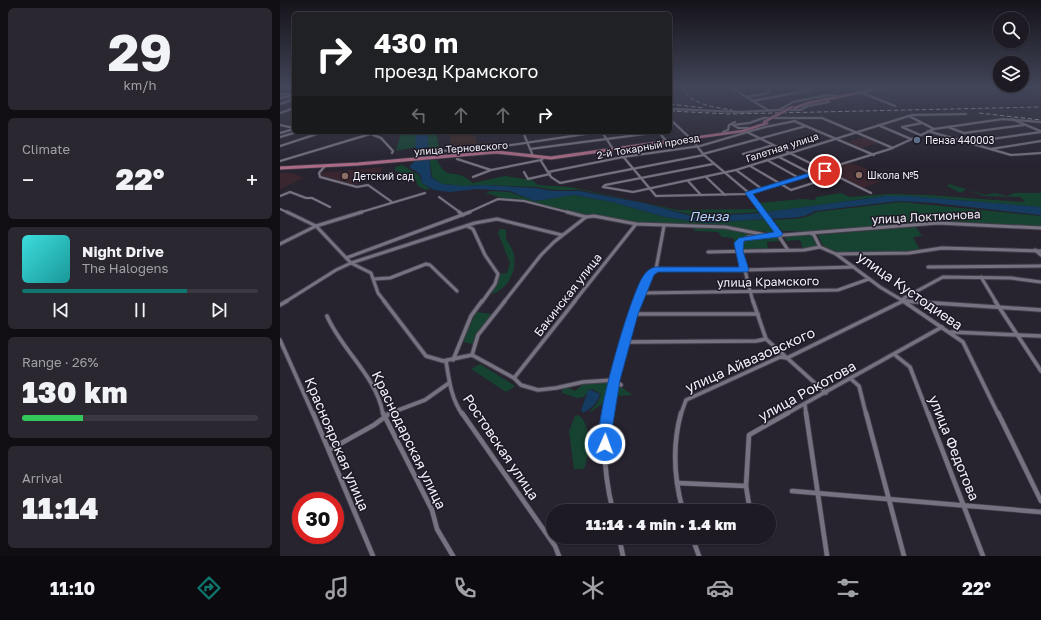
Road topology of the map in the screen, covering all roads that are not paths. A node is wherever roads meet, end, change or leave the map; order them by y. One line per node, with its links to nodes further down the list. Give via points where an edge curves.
1 (782, 113): 18 (main road, bridge)
2 (783, 113): 40 (main road, bridge, via 767,123 743,131)
3 (966, 114): 4 (street, Галетная улица)
4 (908, 116): 11 (street); 13 (street, Галетная улица)
5 (791, 119): 7 (street); 8 (street, via 769,118); 24 (street, via 822,118)
6 (1010, 119): 9 (street); 14 (street); 16 (street)
7 (795, 121): 15 (street); 23 (street, 2-й Токарный проезд)
8 (753, 122): 18 (street, via 733,125); 22 (street, via 731,123 728,130)
9 (1041, 122)
10 (672, 123): 40 (street)
11 (922, 123): 20 (street); 37 (street, via 902,127)
12 (280, 125): 17 (street)
13 (878, 125): 24 (street, Галетная улица); 43 (street)
14 (1024, 125): 16 (street, via 964,133); 25 (street)
15 (806, 126): 41 (street); 42 (street)
16 (946, 126): 20 (street)
17 (292, 128)
18 (748, 128): 22 (main road)
19 (292, 129): 26 (street)
20 (934, 129): 21 (street)
21 (928, 131): 37 (street); 48 (street)
22 (723, 132): 40 (main road)
23 (747, 132): 42 (street); 52 (street, 2-й Токарный проезд)
24 (855, 132): 41 (street, Галетная улица); 53 (street)
25 (1041, 132): 48 (street)
26 (280, 133)
27 (292, 133): 38 (street)
28 (317, 134): 50 (street)
29 (371, 134): 69 (street)
30 (375, 134): 59 (street, via 393,151)
31 (524, 134): 47 (street)
32 (562, 134): 39 (street)
33 (578, 134): 39 (street)
34 (602, 134): 44 (street)
35 (646, 134): 44 (street)
36 (661, 134): 45 (street)
37 (920, 135): 43 (street)
38 (280, 137)
39 (564, 137): 47 (street)
40 (689, 138): 45 (main road, улица Терновского); 52 (street)
41 (834, 138): 60 (street, Галетная улица); 64 (street)
42 (760, 139): 49 (street); 62 (street)
43 (911, 139): 53 (street)
44 (607, 140): 54 (street); 55 (street)
45 (666, 141): 55 (main road, улица Терновского)
46 (1041, 141): 56 (street)
47 (527, 142): 51 (street); 54 (street)
48 (969, 143): 56 (street)
49 (773, 145): 60 (street); 63 (street)
50 (280, 146)
51 (511, 146): 57 (street, via 461,151); 58 (street)
52 (696, 147): 62 (street); 67 (street, 2-й Токарный проезд)
53 (893, 148): 64 (street)
54 (530, 149): 65 (street)
55 (615, 149): 67 (street); 71 (main road, улица Терновского)
56 (990, 149): 61 (street, via 1011,155)
57 (440, 150)
58 (508, 152): 65 (main road, улица Терновского); 75 (main road, улица Терновского)
59 (392, 153)
60 (789, 153): 68 (street, Галетная улица); 81 (street)
61 (1041, 153)
62 (703, 154): 74 (street); 78 (street)
63 (743, 154)
64 (874, 155): 81 (street)
65 (533, 156): 71 (main road, улица Терновского)
66 (280, 157): 69 (street)
67 (623, 157): 78 (street); 83 (street, 2-й Токарный проезд)
68 (779, 157): 72 (street, Галетная улица); 85 (street)
69 (286, 159): 73 (street)
70 (457, 159): 79 (street, улица Терновского)
71 (542, 159): 79 (street, улица Терновского); 83 (street)
72 (767, 160): 76 (street, Галетная улица); 90 (street)
73 (280, 161)
74 (713, 164): 84 (street); 89 (street)
75 (325, 166): 77 (main road, улица Терновского); 102 (street, via 319,173 320,177 356,187 368,185)
76 (750, 166): 80 (street, Галетная улица); 92 (street)
77 (280, 168)
78 (632, 168): 83 (street, via 560,183 554,181); 89 (street)
79 (491, 170): 87 (street, улица Терновского)
80 (736, 170): 84 (street, Галетная улица); 94 (street)
81 (825, 171): 85 (street); 86 (street)
82 (524, 172): 83 (street, 2-й Токарный проезд, via 528,179)
83 (549, 173)
84 (723, 173): 88 (street, Галетная улица); 96 (street)
85 (812, 174): 90 (street)
86 (835, 176): 92 (street, via 791,190); 97 (street)
87 (473, 177)
88 (706, 177): 91 (street, Галетная улица); 99 (street)
89 (640, 178): 93 (street); 93 (street, Галетная улица, via 603,187 633,192)
90 (799, 178): 92 (street)
91 (688, 181): 93 (street, Галетная улица); 98 (street)
92 (780, 184): 94 (street)
93 (650, 189): 98 (street, via 656,196)
94 (762, 189): 96 (street)
95 (425, 193): 102 (street)
96 (748, 193): 99 (street); 113 (street)
97 (871, 193)
98 (701, 195): 99 (street)
99 (725, 195)
100 (280, 196): 103 (street, via 290,192 312,198)
101 (439, 197): 105 (street)
102 (392, 202): 108 (street)
103 (330, 207)
104 (280, 209): 108 (street)
105 (463, 215): 106 (street, via 498,199 524,201); 125 (street)
106 (586, 217): 107 (street, via 594,216); 114 (street)
107 (636, 224): 110 (street); 159 (street, Бакинская улица)
108 (316, 226): 116 (street); 125 (street)
109 (466, 226): 114 (street, via 497,219); 126 (street); 156 (street, via 473,228 485,255 498,274 496,284 471,316)
110 (664, 226): 115 (street, via 725,227); 130 (street)
111 (1041, 228): 112 (street, улица Локтионова, via 938,223)
112 (811, 233): 113 (street, улица Локтионова); 117 (street)
113 (779, 234): 115 (street, улица Локтионова); 118 (street)
114 (562, 235): 153 (street, via 540,255 478,335)
115 (771, 236): 120 (street, via 742,239 738,243)
116 (280, 244)
117 (820, 247): 118 (street); 123 (street)
118 (788, 250): 120 (street)
119 (1035, 250): 121 (street); 123 (street, via 942,248 893,254); 124 (street)
120 (739, 251): 122 (street); 131 (street)
121 (1041, 251)
122 (708, 252)
123 (836, 254): 128 (street, улица Кустодиева)
124 (1041, 255)
125 (346, 258): 126 (street)
126 (351, 263): 134 (street, via 371,273); 140 (street)
127 (1041, 266): 129 (street)
128 (854, 267): 131 (street); 133 (street, улица Кустодиева)
129 (928, 267)
130 (656, 269): 131 (street); 137 (street, via 646,279)
131 (744, 270): 138 (street)
132 (981, 277): 135 (street, улица Айвазовского); 139 (street, улица Айвазовского, via 942,277); 141 (street)
133 (869, 278): 138 (street, улица Крамского, via 838,290); 139 (street, улица Кустодиева)
134 (374, 279): 136 (street, via 390,278 426,264); 157 (street, via 378,293 426,356)
135 (1041, 282)
136 (456, 291)
137 (642, 292): 138 (street, улица Крамского); 143 (street)
138 (750, 292): 144 (street)
139 (902, 301): 141 (street); 146 (street, улица Кустодиева); 155 (street, улица Айвазовского)
140 (280, 305)
141 (999, 307): 142 (street); 148 (street)
142 (1041, 310)
143 (633, 314): 144 (street); 152 (street)
144 (758, 314): 150 (street)
145 (327, 316): 166 (street, Краснодарская улица, via 332,328 377,393)
146 (942, 327): 147 (street, улица Кустодиева); 154 (street, улица Рокотова)
147 (951, 332): 148 (street, via 984,331); 173 (street, улица Кустодиева, via 963,342)
148 (1017, 335): 149 (street); 158 (street)
149 (1041, 336)
150 (766, 339): 152 (street, via 756,342); 155 (street)
151 (280, 340): 167 (street, Красноярская улица)
152 (625, 342): 161 (street)
153 (472, 355): 156 (street); 159 (street)
154 (894, 355): 160 (street, улица Рокотова); 177 (street, улица Федотова, via 910,367)
155 (787, 358): 164 (street); 168 (street, улица Айвазовского, via 780,357 686,400 678,423 675,464)
156 (453, 360): 157 (street)
157 (446, 362): 162 (street, Ростовская улица)
158 (1041, 371)
159 (514, 378): 161 (street, via 518,383 545,390 583,382)
160 (851, 379): 164 (street, улица Рокотова); 172 (street, via 859,386)
161 (614, 380): 163 (street); 174 (street, via 604,431 606,481)
162 (449, 383): 166 (street, via 425,400 388,414); 183 (street, Ростовская улица, via 455,404 506,474 555,546)
163 (621, 385)
164 (826, 393): 165 (street, улица Рокотова)
165 (805, 405): 169 (street, улица Рокотова, via 749,436); 171 (street)
166 (384, 418): 167 (street); 182 (street, Краснодарская улица, via 432,510 437,529)
167 (329, 450): 181 (street, Красноярская улица)
168 (677, 483): 169 (street); 175 (street, улица Айвазовского)
169 (746, 486): 176 (street, улица Рокотова)
170 (792, 491): 171 (street)
171 (818, 493): 172 (street); 186 (street)
172 (889, 499): 177 (street); 187 (street)
173 (1041, 501)
174 (611, 504)
175 (681, 504)
176 (749, 504)
177 (965, 505): 178 (street); 188 (street, улица Федотова)
178 (1041, 512)
179 (620, 544): 184 (street)
180 (695, 544): 185 (street)
181 (373, 556)
182 (454, 556)
183 (559, 556)
184 (623, 556)
185 (699, 556)
186 (827, 556)
187 (904, 556)
188 (983, 556)

